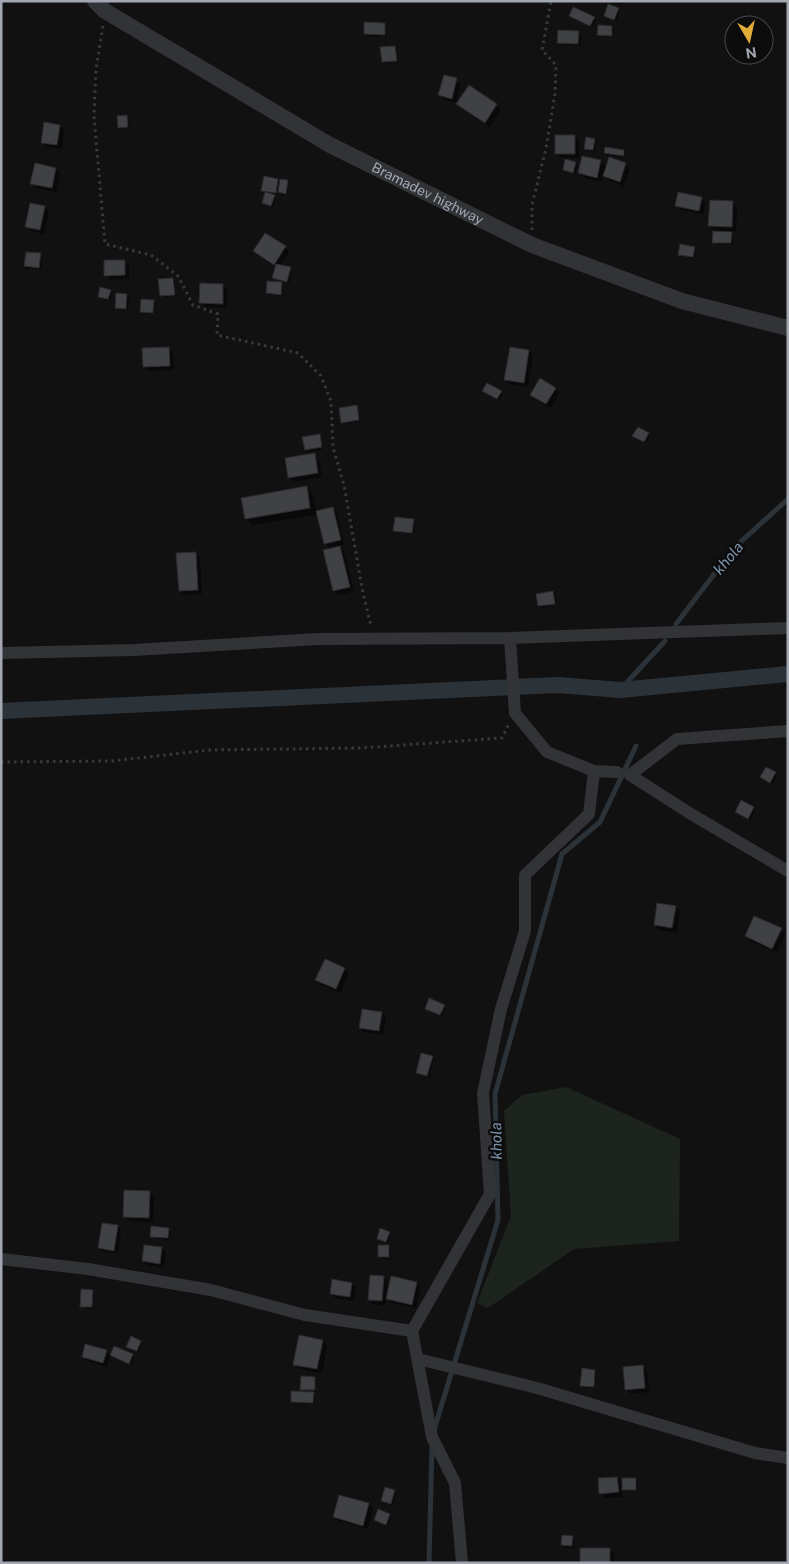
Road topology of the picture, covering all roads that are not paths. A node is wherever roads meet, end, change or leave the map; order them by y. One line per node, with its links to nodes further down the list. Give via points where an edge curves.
1 (100, 6): 2 (street, Bramadev highway, via 330,145 532,245 682,301)
2 (788, 328)
3 (788, 628): 4 (street)
4 (510, 638): 5 (street, via 318,639 134,650); 7 (street, via 515,713 547,752)
5 (1, 653)
6 (788, 731): 9 (street, via 677,739 630,775)
7 (594, 771): 8 (street); 11 (street, via 589,814 526,875 525,931 501,1009 483,1093 490,1194)
8 (617, 772)
9 (788, 871)
10 (1, 1259): 11 (street, via 88,1269 211,1290 305,1315)
11 (412, 1331): 12 (street)
12 (418, 1359): 13 (street, via 537,1388 755,1453); 14 (street, via 432,1437 455,1483)
13 (788, 1458)
14 (462, 1563)

